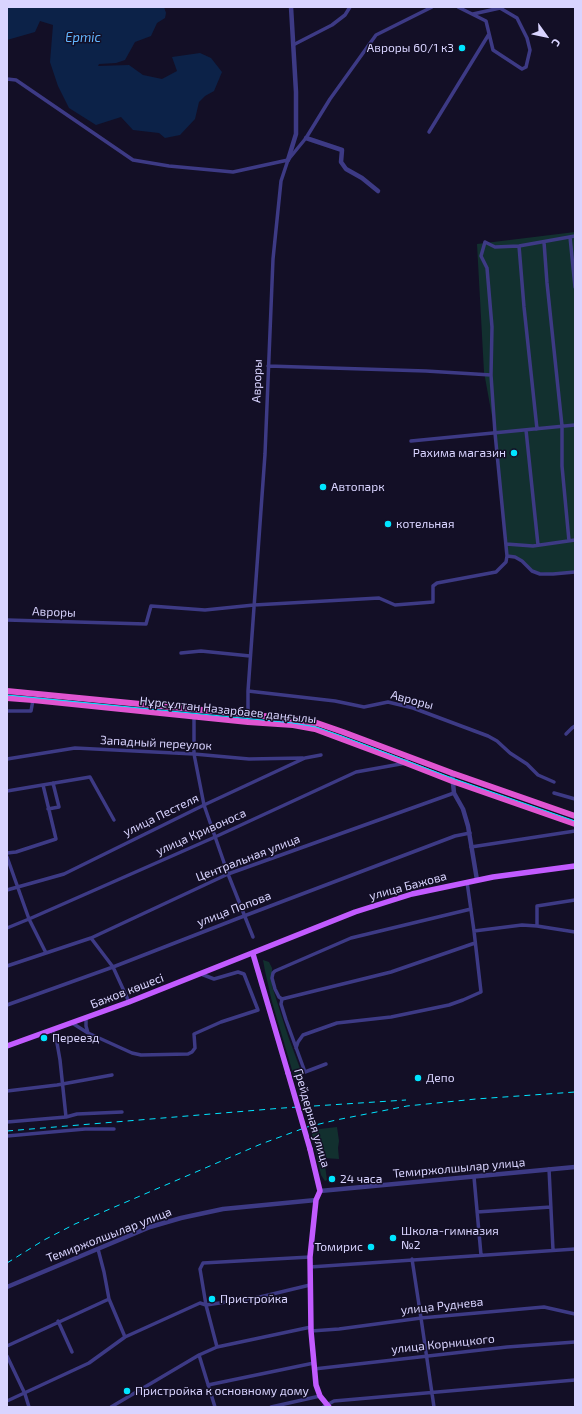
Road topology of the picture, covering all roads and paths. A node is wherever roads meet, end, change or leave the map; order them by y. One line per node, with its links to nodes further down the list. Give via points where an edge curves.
1 (291, 7): 7 (street)
2 (350, 7): 7 (street, via 345,15 332,25)
3 (432, 7): 10 (street, via 376,36 330,99)
4 (458, 7): 5 (street)
5 (473, 14): 6 (street, via 486,21); 6 (street, via 500,8 517,18 530,50 526,67 522,69 494,50)
6 (489, 34): 9 (street)
7 (293, 45): 11 (street, via 296,134)
8 (7, 79): 11 (street, via 16,80 133,160 233,172)
9 (429, 132)
10 (306, 138): 11 (street); 12 (street, via 342,150 341,162 346,169)
11 (288, 160): 17 (street, Авроры, via 281,181 273,259)
12 (378, 191)
13 (573, 236): 14 (street); 16 (street)
14 (544, 242): 15 (street); 20 (street, via 546,283)
15 (520, 246): 18 (street, via 495,246 485,242 481,256 487,268 492,327); 21 (street)
16 (575, 287)
17 (268, 366): 18 (street); 31 (street, Авроры, via 265,454)
18 (491, 375): 23 (street)
19 (575, 425): 20 (street)
20 (562, 426): 21 (street); 26 (street, via 562,466)
21 (536, 429): 22 (street)
22 (526, 430): 23 (street); 28 (street)
23 (495, 433): 24 (street); 27 (street)
24 (411, 441)
25 (575, 540): 26 (street)
26 (569, 541): 28 (street)
27 (506, 544): 28 (street); 29 (street)
28 (538, 545)
29 (507, 556): 30 (street, via 515,557 532,571 540,574); 31 (street, via 506,562 496,572 436,583 433,586 433,602 395,605 379,598)
30 (575, 572)
31 (254, 605): 32 (street, Авроры, via 205,610 151,606 146,624); 34 (street, Авроры)
32 (7, 620)
33 (182, 653): 34 (street, via 200,651)
34 (250, 656): 36 (street, Авроры)
35 (7, 691): 40 (highway, Нұрсұлтан Назарбаев даңғылы)
36 (248, 691): 40 (street, Авроры); 52 (street, Авроры, via 364,707 388,702 413,708 488,736 538,775)
37 (7, 698): 38 (highway, Нұрсұлтан Назарбаев даңғылы)
38 (33, 700): 39 (street, via 32,711); 41 (highway, Нұрсұлтан Назарбаев даңғылы)
39 (7, 711)
40 (248, 714): 42 (street, Авроры); 49 (highway, Нұрсұлтан Назарбаев даңғылы, via 317,724 343,732)
41 (194, 717): 42 (highway, Нұрсұлтан Назарбаев даңғылы); 45 (street)
42 (248, 722): 49 (highway, Нұрсұлтан Назарбаев даңғылы, via 315,729)
43 (575, 726): 44 (street)
44 (566, 734)
45 (194, 754): 47 (street, Западный переулок, via 249,759); 48 (street, Западный переулок, via 75,748); 59 (street)
46 (321, 755): 47 (street, улица Пестеля)
47 (305, 758): 59 (street, улица Пестеля)
48 (7, 759)
49 (407, 760): 50 (highway, Нұрсұлтан Назарбаев даңғылы); 51 (highway, Нұрсұлтан Назарбаев даңғылы); 66 (street, улица Кривоноса, via 356,772)
50 (452, 773): 51 (street); 61 (highway, Нұрсұлтан Назарбаев даңғылы)
51 (452, 782): 56 (street); 63 (highway, Нұрсұлтан Назарбаев даңғылы)
52 (554, 782)
53 (53, 783): 54 (street); 60 (street, via 59,807); 62 (street, via 90,777)
54 (43, 785): 55 (street); 60 (street)
55 (7, 791)
56 (454, 793): 65 (street, via 463,809); 71 (street, Центральная улица)
57 (554, 793): 58 (street)
58 (575, 799)
59 (204, 805): 66 (street); 74 (street, улица Пестеля, via 64,874)
60 (48, 809): 68 (street, via 56,840 16,852)
61 (575, 816)
62 (114, 820)
63 (575, 824)
64 (575, 831): 67 (street)
65 (470, 833): 67 (street); 78 (street, улица Попова, via 455,836)
66 (214, 837): 71 (street); 79 (street, улица Кривоноса)
67 (471, 847): 72 (street)
68 (7, 852)
69 (7, 857): 74 (street)
70 (575, 866): 72 (main road, улица Бажова)
71 (228, 874): 78 (street); 85 (street, Центральная улица)
72 (477, 880): 73 (main road, улица Бажова)
73 (468, 882): 77 (street); 88 (main road, улица Бажова, via 412,894 355,912)
74 (18, 888): 75 (street, улица Пестеля); 79 (street)
75 (7, 890)
76 (575, 900): 80 (street, via 537,906)
77 (471, 909): 82 (street); 92 (street, via 351,938 275,971 272,978 275,989)
78 (244, 916): 84 (street); 90 (street, улица Попова)
79 (29, 919): 81 (street, улица Кривоноса); 87 (street)
80 (537, 926): 82 (street, via 522,925); 83 (street)
81 (7, 928)
82 (474, 931): 86 (street)
83 (575, 932)
84 (253, 937)
85 (91, 938): 87 (street, Центральная улица); 90 (street)
86 (475, 943): 92 (street, via 391,972); 102 (street, via 481,992 449,1005 391,1017 336,1023 306,1033 300,1038)
87 (46, 953): 89 (street, Центральная улица)
88 (253, 954): 91 (main road, Бажов көшесі); 115 (main road, Грейдерная улица, bridge)
89 (7, 966)
90 (113, 967): 93 (street); 94 (street, улица Попова)
91 (201, 974): 93 (main road, Бажов көшесі); 100 (street, via 214,979 238,972 244,974 258,1010 194,1034 195,1048 188,1054 136,1054)
92 (282, 999): 102 (street, via 281,1004)
93 (129, 1002): 95 (main road, Бажов көшесі)
94 (7, 1005)
95 (86, 1018): 96 (main road, Бажов көшесі); 97 (street)
96 (72, 1023): 98 (street); 99 (main road, Бажов көшесі)
97 (86, 1026): 98 (street); 100 (street)
98 (81, 1028): 100 (street)
99 (52, 1030): 101 (main road, Бажов көшесі); 105 (street)
100 (88, 1033)
101 (7, 1046)
102 (296, 1048): 103 (street, via 305,1072)
103 (326, 1064)
104 (112, 1076): 105 (street)
105 (62, 1084): 106 (street); 108 (street)
106 (7, 1091)
107 (122, 1112): 108 (street, via 77,1114)
108 (66, 1117): 109 (street)
109 (7, 1122)
110 (114, 1129): 111 (street)
111 (7, 1136)
112 (575, 1167): 113 (street, Темиржолшылар улица)
113 (549, 1169): 114 (street, Темиржолшылар улица); 117 (street)
114 (474, 1177): 115 (street, Темиржолшылар улица); 118 (street)
115 (320, 1191): 116 (main road)
116 (316, 1200): 119 (street, Темиржолшылар улица, via 223,1210 180,1218 150,1227); 123 (main road)
117 (551, 1207): 118 (street); 121 (street)
118 (477, 1212): 122 (street)
119 (98, 1249): 127 (street, Темиржолшылар улица); 128 (street)
120 (575, 1249): 121 (street)
121 (553, 1250): 122 (street)
122 (481, 1255): 124 (street)
123 (310, 1257): 125 (main road); 129 (street, via 203,1263 200,1269)
124 (412, 1259): 125 (street); 131 (street)
125 (310, 1267): 126 (main road)
126 (310, 1285): 129 (street); 133 (main road)
127 (7, 1287)
128 (109, 1299): 132 (street); 134 (street)
129 (206, 1305): 134 (street, via 200,1303); 137 (street)
130 (575, 1314): 131 (street, улица Руднева, via 544,1307)
131 (421, 1318): 133 (street, улица Руднева, via 339,1329); 141 (street)
132 (58, 1321): 136 (street); 138 (street)
133 (311, 1329): 137 (street, улица Руднева); 142 (main road)
134 (125, 1337): 146 (street, via 89,1362)
135 (575, 1342): 141 (street, улица Корницкого)
136 (7, 1346)
137 (217, 1347): 139 (street, улица Руднева)
138 (72, 1352)
139 (199, 1354): 144 (street); 151 (street, улица Руднева)
140 (7, 1356): 146 (street)
141 (427, 1356): 142 (street, улица Корницкого); 145 (street)
142 (314, 1366): 144 (street, улица Корницкого); 147 (main road)
143 (575, 1380): 145 (street)
144 (208, 1385): 152 (street)
145 (432, 1392): 149 (street, via 334,1401); 154 (street)
146 (25, 1394): 148 (street); 150 (street)
147 (320, 1396): 149 (main road); 153 (street)
148 (7, 1401)
149 (326, 1406)
150 (29, 1407)
151 (111, 1407)
152 (214, 1407)
153 (272, 1407)
154 (434, 1407)

